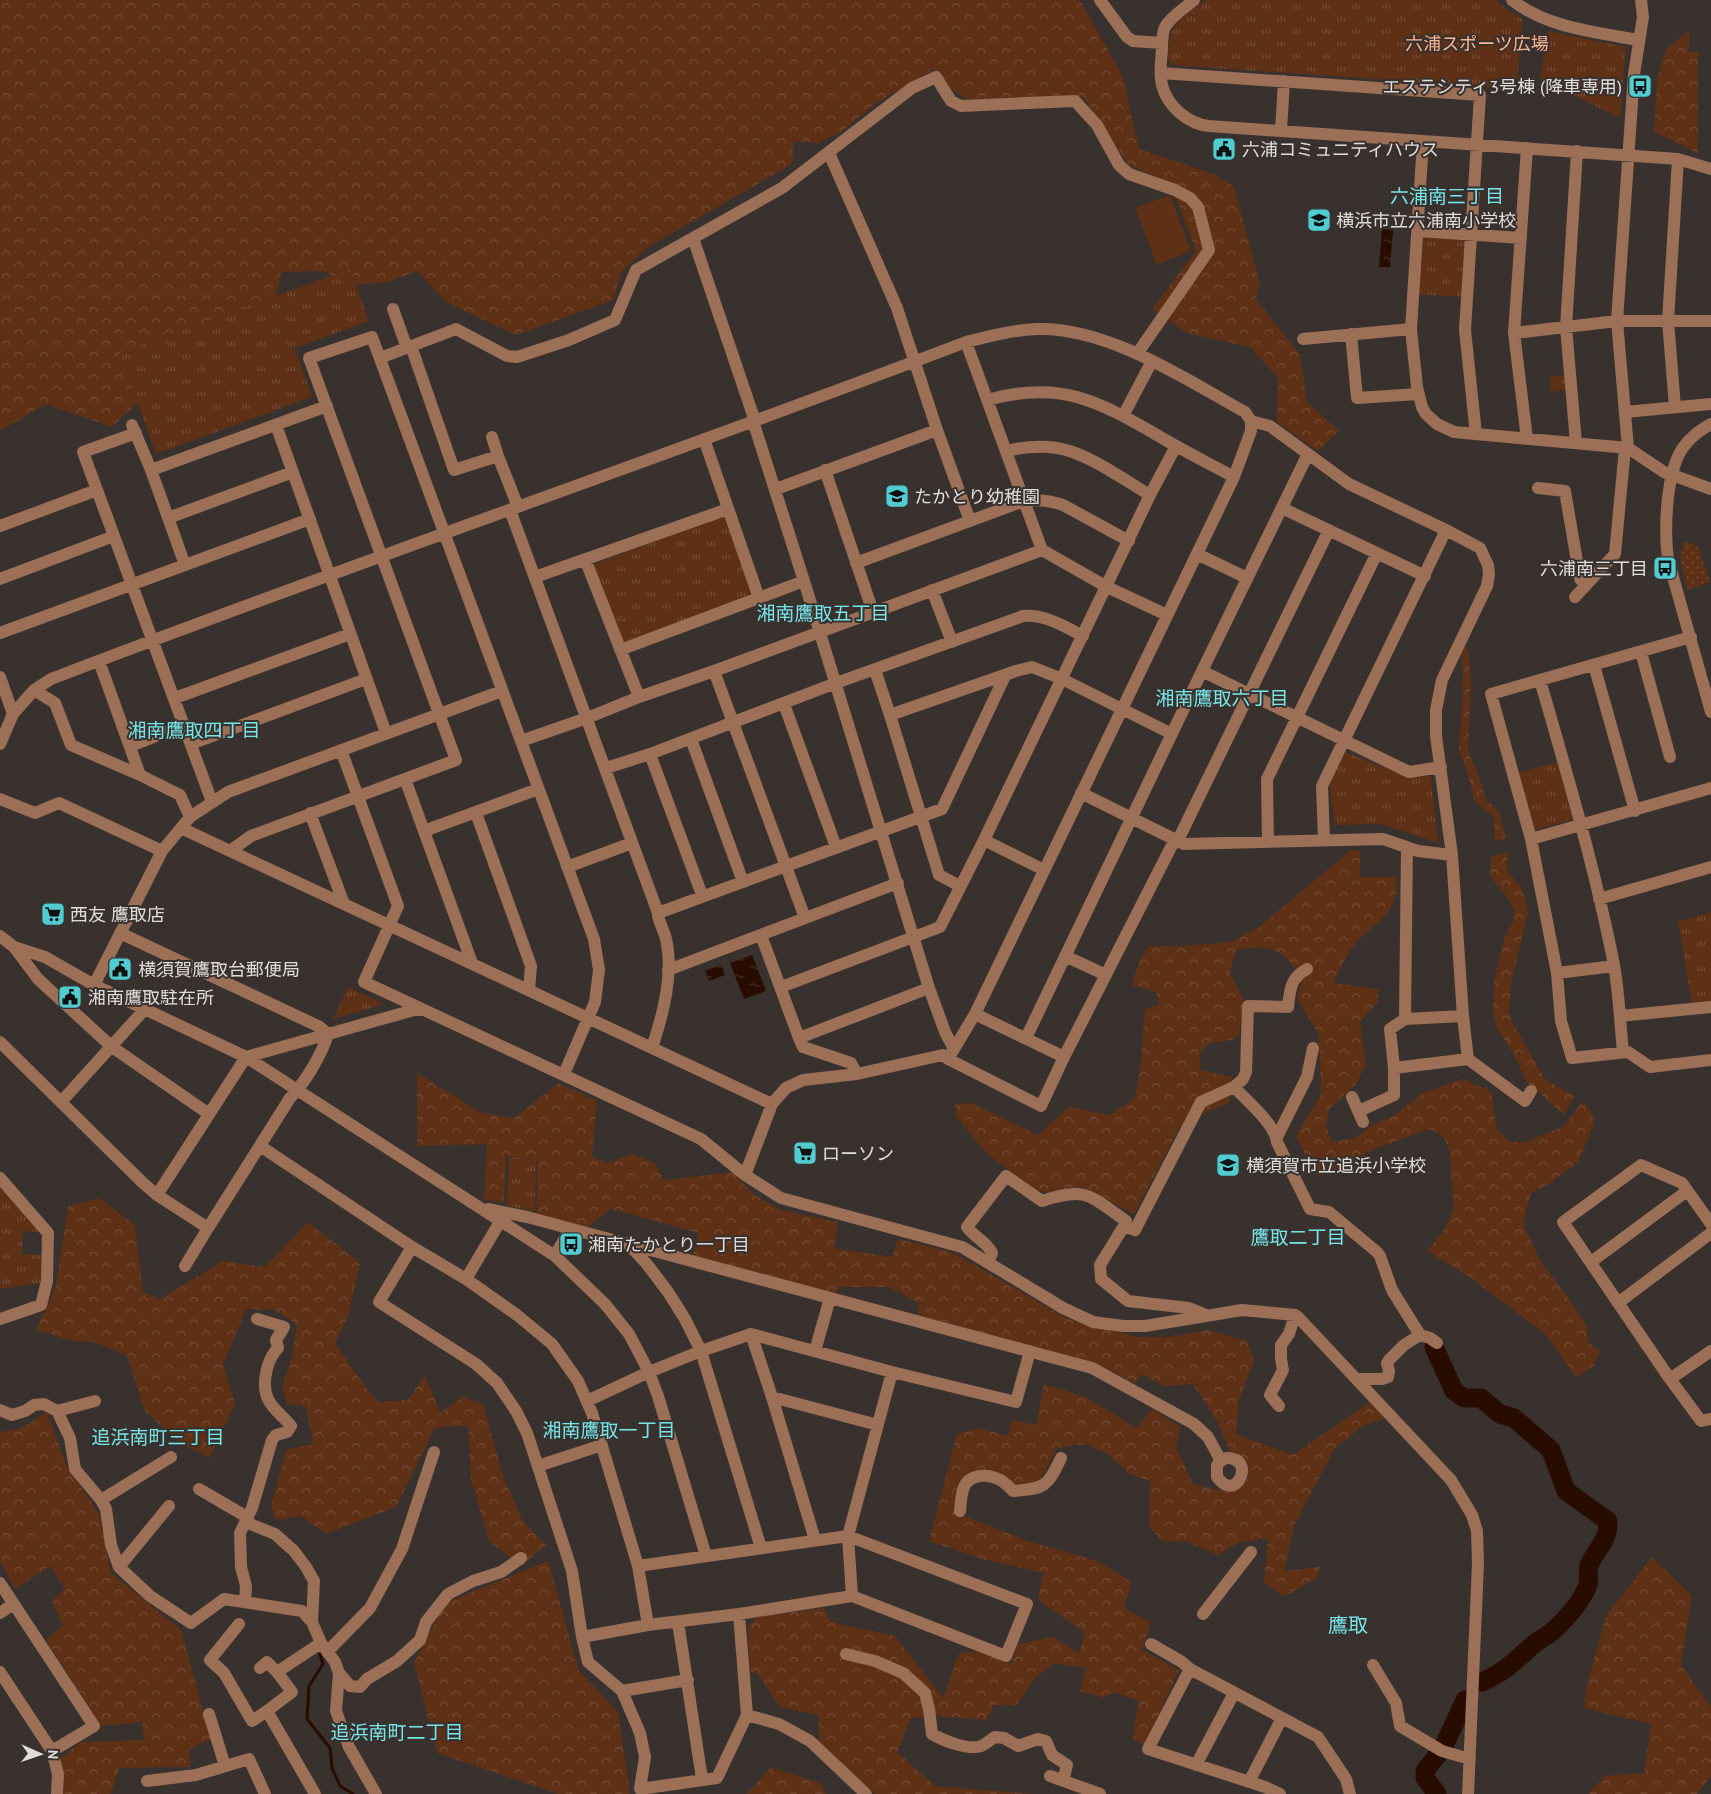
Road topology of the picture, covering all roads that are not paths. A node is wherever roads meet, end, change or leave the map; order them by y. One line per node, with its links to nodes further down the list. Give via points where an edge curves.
1 (1100, 0): 6 (street, via 1127,37 1134,41)
2 (1194, 0): 6 (street, via 1167,24)
3 (1512, 0): 5 (street, via 1547,20)
4 (1641, 0): 5 (street, via 1643,17)
5 (1638, 40): 15 (street)
6 (1162, 43): 7 (street)
7 (1160, 73): 8 (street); 9 (street, via 1167,96 1190,121 1209,126)
8 (1284, 81): 9 (street); 11 (street, via 1480,95)
9 (1280, 131): 10 (street)
10 (1424, 141): 11 (street); 18 (street)
11 (1476, 144): 12 (street); 19 (street)
12 (1527, 148): 13 (street); 21 (street)
13 (1577, 151): 15 (street); 26 (street)
14 (829, 153): 20 (street, via 782,188); 33 (street, via 912,88 936,77 951,101 961,106 1075,101 1097,125 1119,165 1129,174 1190,198 1198,207 1209,250); 36 (street, via 897,308)
15 (1628, 155): 16 (street); 23 (street)
16 (1678, 159): 17 (street); 24 (street)
17 (1711, 169)
18 (1418, 232): 19 (street); 27 (street)
19 (1470, 235): 21 (street); 49 (street, via 1465,330)
20 (692, 238): 32 (street, via 636,270 615,320 569,340 517,358 456,329); 44 (street)
21 (1521, 238): 28 (street)
22 (393, 309): 32 (street)
23 (1616, 321): 24 (street); 26 (street); 42 (street)
24 (1668, 321): 25 (street); 41 (street)
25 (1711, 321)
26 (1566, 327): 28 (street); 53 (street)
27 (1411, 329): 29 (street); 37 (street)
28 (1514, 333): 51 (street)
29 (1351, 334): 30 (street); 37 (street, via 1357,398)
30 (1303, 339)
31 (966, 342): 33 (street, via 1002,333 1040,329 1084,334); 36 (street); 38 (street)
32 (409, 347): 34 (street); 58 (street, via 454,470)
33 (1137, 354): 35 (street)
34 (380, 358): 40 (street, via 372,336 308,358); 79 (street)
35 (1152, 361): 43 (street); 45 (street, via 1245,412)
36 (915, 362): 44 (street); 48 (street)
37 (1418, 394): 49 (street, via 1426,414 1437,424 1454,432)
38 (987, 400): 43 (street, via 1031,392 1065,394); 56 (street)
39 (1711, 404): 41 (street)
40 (327, 406): 47 (street); 85 (street)
41 (1675, 407): 42 (street)
42 (1625, 412): 55 (street)
43 (1123, 416): 54 (street)
44 (754, 421): 52 (street); 65 (street)
45 (1251, 421): 57 (street, via 1270,426); 63 (street, via 1251,431)
46 (1711, 424): 62 (street, via 1696,433 1683,448)
47 (276, 425): 59 (street); 61 (street)
48 (937, 430): 60 (street); 75 (street)
49 (1476, 434): 51 (street)
50 (492, 437): 58 (street)
51 (1527, 439): 53 (street)
52 (704, 440): 71 (street); 72 (street)
53 (1576, 443): 55 (street)
54 (1176, 446): 63 (street); 68 (street)
55 (1627, 448): 62 (street); 95 (street, via 1615,554)
56 (1006, 451): 68 (street, via 1025,447 1071,452); 69 (street)
57 (1308, 454): 70 (street); 78 (street, via 1349,484)
58 (498, 456): 71 (street)
59 (151, 470): 67 (street, via 134,429 83,452); 73 (street)
60 (825, 470): 65 (street); 87 (street)
61 (293, 472): 73 (street); 74 (street)
62 (1672, 476): 66 (street); 107 (street, via 1666,524 1667,550)
63 (1234, 477): 84 (street)
64 (1538, 488): 95 (street, via 1565,490 1580,579)
65 (776, 489): 94 (street)
66 (1711, 489)
67 (98, 490): 76 (street); 80 (street)
68 (1150, 496): 81 (street)
69 (1024, 501): 75 (street); 81 (street, via 1051,500); 82 (street)
70 (1282, 508): 77 (street); 92 (street)
71 (514, 509): 79 (street); 91 (street)
72 (728, 509): 86 (street); 100 (street)
73 (168, 518): 88 (street)
74 (310, 520): 88 (street); 89 (street)
75 (970, 521): 87 (street)
76 (0, 526)
77 (1329, 530): 83 (street); 125 (street)
78 (1446, 530): 90 (street); 149 (street, via 1480,548 1489,574 1487,586 1442,680 1435,722)
79 (445, 533): 85 (street); 124 (street)
80 (114, 536): 93 (street); 96 (street)
81 (1129, 541): 97 (street)
82 (1042, 550): 97 (street); 98 (street)
83 (1376, 553): 90 (street); 135 (street)
84 (1196, 554): 92 (street); 102 (street)
85 (382, 557): 89 (street); 132 (street)
86 (585, 559): 91 (street); 110 (street)
87 (856, 562): 101 (street)
88 (185, 565): 96 (street)
89 (330, 575): 105 (street); 108 (street)
90 (1425, 576): 141 (street)
91 (535, 577): 134 (street)
92 (1247, 578): 116 (street)
93 (0, 579)
94 (804, 581): 100 (street); 103 (street)
95 (1587, 584): 99 (street)
96 (132, 586): 104 (street); 108 (street)
97 (1107, 587): 102 (street); 106 (street)
98 (932, 590): 101 (street); 109 (street)
99 (1575, 597)
100 (759, 598): 110 (street)
101 (873, 612): 103 (street)
102 (1166, 615): 129 (street)
103 (820, 632): 115 (street); 122 (street)
104 (0, 633)
105 (350, 634): 119 (street); 127 (street)
106 (1083, 636): 109 (street, via 1045,617 1033,615); 120 (street)
107 (1691, 638): 111 (street); 130 (street)
108 (152, 642): 112 (street); 127 (street)
109 (952, 642): 114 (street)
110 (620, 650): 126 (street)
111 (1641, 652): 113 (street); 148 (street)
112 (99, 661): 123 (street, via 51,679); 145 (street)
113 (1594, 665): 121 (street); 159 (street)
114 (875, 670): 122 (street); 133 (street)
115 (714, 671): 126 (street); 136 (street)
116 (1202, 671): 125 (street); 139 (street)
117 (1005, 676): 120 (street, via 1032,667); 133 (street); 162 (street, via 942,809)
118 (0, 677): 131 (street)
119 (366, 679): 138 (street); 144 (street)
120 (1062, 679): 129 (street); 170 (street)
121 (1540, 680): 165 (street); 169 (street, via 1491,694)
122 (836, 683): 128 (street); 167 (street)
123 (34, 690): 131 (street); 151 (street, via 55,702 71,745)
124 (502, 691): 132 (street); 142 (street)
125 (1248, 695): 135 (street); 171 (street)
126 (639, 697): 134 (street)
127 (175, 698): 137 (street)
128 (784, 704): 136 (street); 175 (street)
129 (1121, 709): 139 (street); 155 (street)
130 (1711, 710)
131 (13, 714): 143 (street)
132 (440, 714): 138 (street); 152 (street, via 456,760)
133 (890, 715): 162 (street)
134 (587, 718): 142 (street); 150 (street)
135 (1296, 718): 141 (street); 173 (street, via 1267,779)
136 (733, 722): 140 (street); 180 (street)
137 (184, 725): 144 (street); 145 (street)
138 (386, 733): 146 (street)
139 (1172, 734): 164 (street)
140 (691, 739): 147 (street); 184 (street)
141 (1345, 740): 149 (street, via 1409,772); 172 (street, via 1322,786)
142 (521, 741): 154 (street)
143 (0, 744)
144 (191, 744): 158 (street)
145 (131, 746): 151 (street)
146 (341, 750): 156 (street); 158 (street, via 228,792)
147 (650, 754): 150 (street); 187 (street)
148 (1670, 757)
149 (1440, 767): 179 (street)
150 (606, 768): 174 (street)
151 (140, 775): 163 (street, via 180,795)
152 (405, 779): 156 (street); 168 (street)
153 (1711, 788): 159 (street)
154 (538, 789): 161 (street); 181 (street)
155 (1081, 792): 164 (street); 183 (street)
156 (358, 795): 160 (street); 192 (street, via 398,906)
157 (0, 799): 177 (street, via 35,813 59,803)
158 (212, 802): 163 (street)
159 (1635, 811): 165 (street)
160 (310, 813): 178 (street, via 251,836); 189 (street)
161 (476, 813): 168 (street); 208 (street, via 531,966)
162 (921, 816): 167 (street); 186 (street, via 938,875)
163 (190, 817): 166 (street)
164 (1132, 818): 171 (street); 198 (street)
165 (1582, 825): 169 (street); 188 (street)
166 (181, 828): 177 (street); 178 (street)
167 (882, 830): 175 (street); 185 (street)
168 (424, 831): 199 (street)
169 (1531, 839): 203 (street)
170 (984, 840): 183 (street); 186 (street)
171 (1176, 840): 173 (street, via 1184,844); 204 (street)
172 (1324, 840): 173 (street); 176 (street, via 1383,839)
173 (1268, 842)
174 (632, 843): 181 (street); 190 (street)
175 (836, 847): 180 (street)
176 (1408, 847): 179 (street); 216 (street)
177 (162, 851): 193 (street)
178 (230, 851): 189 (street)
179 (1452, 855): 213 (street)
180 (786, 866): 184 (street); 191 (street)
181 (567, 867): 215 (street, via 597,955 598,988)
182 (1711, 867): 188 (street)
183 (1044, 870): 212 (street)
184 (743, 882): 187 (street)
185 (898, 883): 191 (street); 196 (street)
186 (960, 886): 196 (street, via 940,927)
187 (702, 895): 190 (street)
188 (1599, 898): 200 (street)
189 (344, 904): 192 (street)
190 (658, 913): 202 (street, via 666,939)
191 (805, 918): 194 (street)
192 (390, 924): 199 (street); 211 (street, via 364,982)
193 (120, 933): 205 (street); 217 (street, via 320,1026)
194 (761, 935): 202 (street); 206 (street)
195 (0, 936): 197 (street)
196 (914, 936): 206 (street); 207 (street)
197 (14, 947): 205 (street, via 45,957); 221 (street, via 38,979)
198 (1065, 956): 204 (street); 219 (street)
199 (472, 963): 208 (street)
200 (1614, 966): 203 (street); 214 (street)
201 (1307, 969): 233 (street, via 1300,972 1290,988 1288,1007 1248,1006 1246,1072)
202 (668, 970): 222 (street)
203 (1557, 972): 224 (street, via 1561,1021 1572,1058)
204 (1106, 975): 227 (street)
205 (94, 985): 210 (street)
206 (781, 987): 218 (street)
207 (929, 988): 218 (street); 225 (street)
208 (529, 990): 215 (street)
209 (1711, 1007): 214 (street)
210 (145, 1010): 221 (street); 226 (street)
211 (427, 1010): 217 (street, via 414,1010); 231 (street)
212 (975, 1014): 219 (street); 225 (street)
213 (1463, 1016): 216 (street); 228 (street)
214 (1620, 1016): 224 (street)
215 (588, 1019): 222 (street); 231 (street)
216 (1405, 1019): 230 (street, via 1390,1029)
217 (328, 1034): 226 (street); 234 (street)
218 (799, 1038): 232 (street, via 804,1047 851,1063)
219 (1026, 1038): 227 (street)
220 (0, 1042): 237 (street)
221 (112, 1047): 237 (street); 239 (street)
222 (652, 1048): 238 (street)
223 (1313, 1048): 240 (street, via 1307,1077)
224 (1623, 1052): 229 (street, via 1650,1067)
225 (951, 1054): 227 (street, via 1041,1106); 232 (street)
226 (246, 1057): 234 (street); 239 (street)
227 (1064, 1057)
228 (1468, 1059): 230 (street); 235 (street, via 1524,1101)
229 (1711, 1060)
230 (1394, 1068): 236 (street, via 1394,1095 1361,1116)
231 (564, 1074): 242 (street, via 701,1139)
232 (857, 1074): 238 (street, via 803,1080 786,1088)
233 (1234, 1087): 240 (street, via 1267,1122); 249 (street, via 1201,1102 1135,1230)
234 (297, 1090): 241 (street); 246 (street)
235 (1531, 1091)
236 (1352, 1097)
237 (61, 1102): 245 (street)
238 (772, 1104): 242 (street)
239 (209, 1114): 245 (street)
240 (1276, 1137): 267 (street, via 1310,1209 1329,1212 1380,1256 1392,1290)
241 (260, 1146): 250 (street); 254 (street)
242 (745, 1175): 257 (street, via 781,1198 962,1247)
243 (0, 1178): 264 (street, via 48,1234 47,1281 41,1305)
244 (1687, 1191): 248 (street); 256 (street); 256 (street, via 1682,1183 1641,1165 1563,1222)
245 (157, 1195): 250 (street)
246 (481, 1207): 247 (street); 251 (street)
247 (501, 1220): 255 (street); 259 (street)
248 (1711, 1224)
249 (1124, 1226): 257 (street, via 1126,1221 1093,1198 1072,1193 1042,1201 1006,1176 967,1226 989,1247 992,1253); 262 (street, via 1100,1265 1101,1279 1128,1301 1189,1308)
250 (208, 1228): 258 (street)
251 (570, 1229): 253 (street); 255 (street)
252 (1711, 1233): 261 (street)
253 (629, 1245): 260 (street); 269 (street, via 668,1292)
254 (412, 1247): 259 (street); 290 (street, via 379,1302 476,1364 497,1384 516,1411)
255 (555, 1256): 273 (street, via 605,1304 629,1334)
256 (1591, 1262): 261 (street)
257 (988, 1263): 262 (street, via 1092,1322 1145,1326)
258 (185, 1266)
259 (466, 1279): 279 (street, via 552,1344 578,1381)
260 (830, 1298): 270 (street); 271 (street)
261 (1618, 1303): 275 (street)
262 (1206, 1315): 263 (street, via 1242,1310)
263 (1295, 1315): 276 (street); 280 (street, via 1281,1346 1283,1370 1270,1395)
264 (0, 1319)
265 (257, 1319): 295 (street, via 284,1326 276,1340 278,1348 271,1355 265,1379 267,1399 291,1426 272,1440)
266 (751, 1334): 269 (street); 270 (street); 277 (street)
267 (1420, 1335): 268 (street); 276 (street, via 1389,1360 1388,1376)
268 (1437, 1343)
269 (701, 1351): 273 (street); 298 (street)
270 (815, 1351): 274 (street)
271 (1030, 1351): 274 (street, via 1016,1402); 289 (street, via 1092,1368 1194,1424 1208,1438)
272 (1711, 1351): 275 (street)
273 (649, 1372): 279 (street); 300 (street)
274 (892, 1372): 284 (street)
275 (1670, 1379): 283 (street, via 1701,1421)
276 (1358, 1380): 333 (street, via 1451,1480 1469,1508 1477,1531)
277 (772, 1398): 284 (street); 297 (street)
278 (95, 1401): 282 (street)
279 (587, 1401): 285 (street)
280 (1279, 1406)
281 (0, 1410): 282 (street, via 12,1415 44,1404)
282 (57, 1411): 292 (street, via 70,1438 75,1469)
283 (1711, 1419)
284 (878, 1425): 296 (street)
285 (602, 1445): 290 (street); 302 (street)
286 (434, 1452): 317 (street, via 402,1549 370,1608)
287 (171, 1458): 292 (street)
288 (1061, 1458): 294 (street, via 1051,1479 1044,1486 1030,1490 1013,1491 990,1476 968,1480 963,1489)
289 (1221, 1461)
290 (538, 1466): 315 (street, via 572,1572)
291 (199, 1489): 295 (street)
292 (101, 1500): 303 (street)
293 (170, 1506): 303 (street)
294 (960, 1511)
295 (247, 1517): 306 (street, via 240,1533); 311 (street, via 250,1524 275,1534 306,1567 314,1582)
296 (848, 1536): 297 (street); 305 (street); 305 (street, via 1027,1604 1006,1656)
297 (815, 1540): 298 (street)
298 (760, 1548): 300 (street)
299 (1251, 1552): 310 (street)
300 (706, 1556): 302 (street)
301 (521, 1558): 324 (street, via 502,1572 473,1581 448,1594 426,1622 420,1640 360,1687 350,1686)
302 (638, 1566): 314 (street)
303 (119, 1567): 306 (street, via 150,1596 191,1623 224,1599)
304 (0, 1583): 307 (street)
305 (852, 1596): 309 (street)
306 (245, 1602): 311 (street, via 302,1610)
307 (13, 1604): 308 (street); 332 (street, via 94,1726)
308 (0, 1613)
309 (739, 1614): 312 (street); 330 (street)
310 (1203, 1614)
311 (312, 1622): 317 (street)
312 (678, 1622): 314 (street); 325 (street)
313 (239, 1624): 328 (street, via 210,1660 224,1673 252,1721)
314 (648, 1625): 315 (street)
315 (582, 1637): 326 (street, via 588,1662)
316 (1150, 1644): 321 (street)
317 (324, 1648): 323 (street); 324 (street)
318 (846, 1654): 339 (street, via 903,1672 925,1693 932,1734 944,1741 980,1747 995,1737 1018,1746 1038,1739 1046,1741 1052,1755 1067,1765)
319 (1373, 1665): 333 (street, via 1396,1703 1400,1726 1442,1751)
320 (260, 1668): 323 (street, via 268,1662)
321 (1190, 1669): 327 (street); 334 (street, via 1148,1749)
322 (0, 1672): 332 (street)
323 (277, 1672): 328 (street, via 292,1692)
324 (339, 1673): 344 (street, via 336,1712 349,1747)
325 (688, 1680): 326 (street); 337 (street)
326 (622, 1691): 337 (street, via 640,1733 645,1757 640,1789)
327 (1234, 1693): 331 (street); 334 (street)
328 (267, 1711): 343 (street)
329 (209, 1714): 335 (street)
330 (747, 1715): 337 (street, via 717,1778); 345 (street, via 779,1724 810,1742)
331 (1282, 1718): 340 (street); 348 (street, via 1318,1737 1346,1779)
332 (52, 1751): 341 (street, via 58,1774)
333 (1470, 1759): 349 (street)
334 (1196, 1765): 340 (street)
335 (225, 1766): 338 (street, via 196,1775); 342 (street, via 249,1758)
336 (1050, 1776): 339 (street)
337 (702, 1779)
338 (147, 1781)
339 (1063, 1781): 346 (street)
340 (1249, 1782): 347 (street)
341 (57, 1794)
342 (265, 1794)
343 (314, 1794)
344 (376, 1794)
345 (866, 1794)
346 (1100, 1794)
347 (1280, 1794)
348 (1350, 1794)
349 (1468, 1794)

